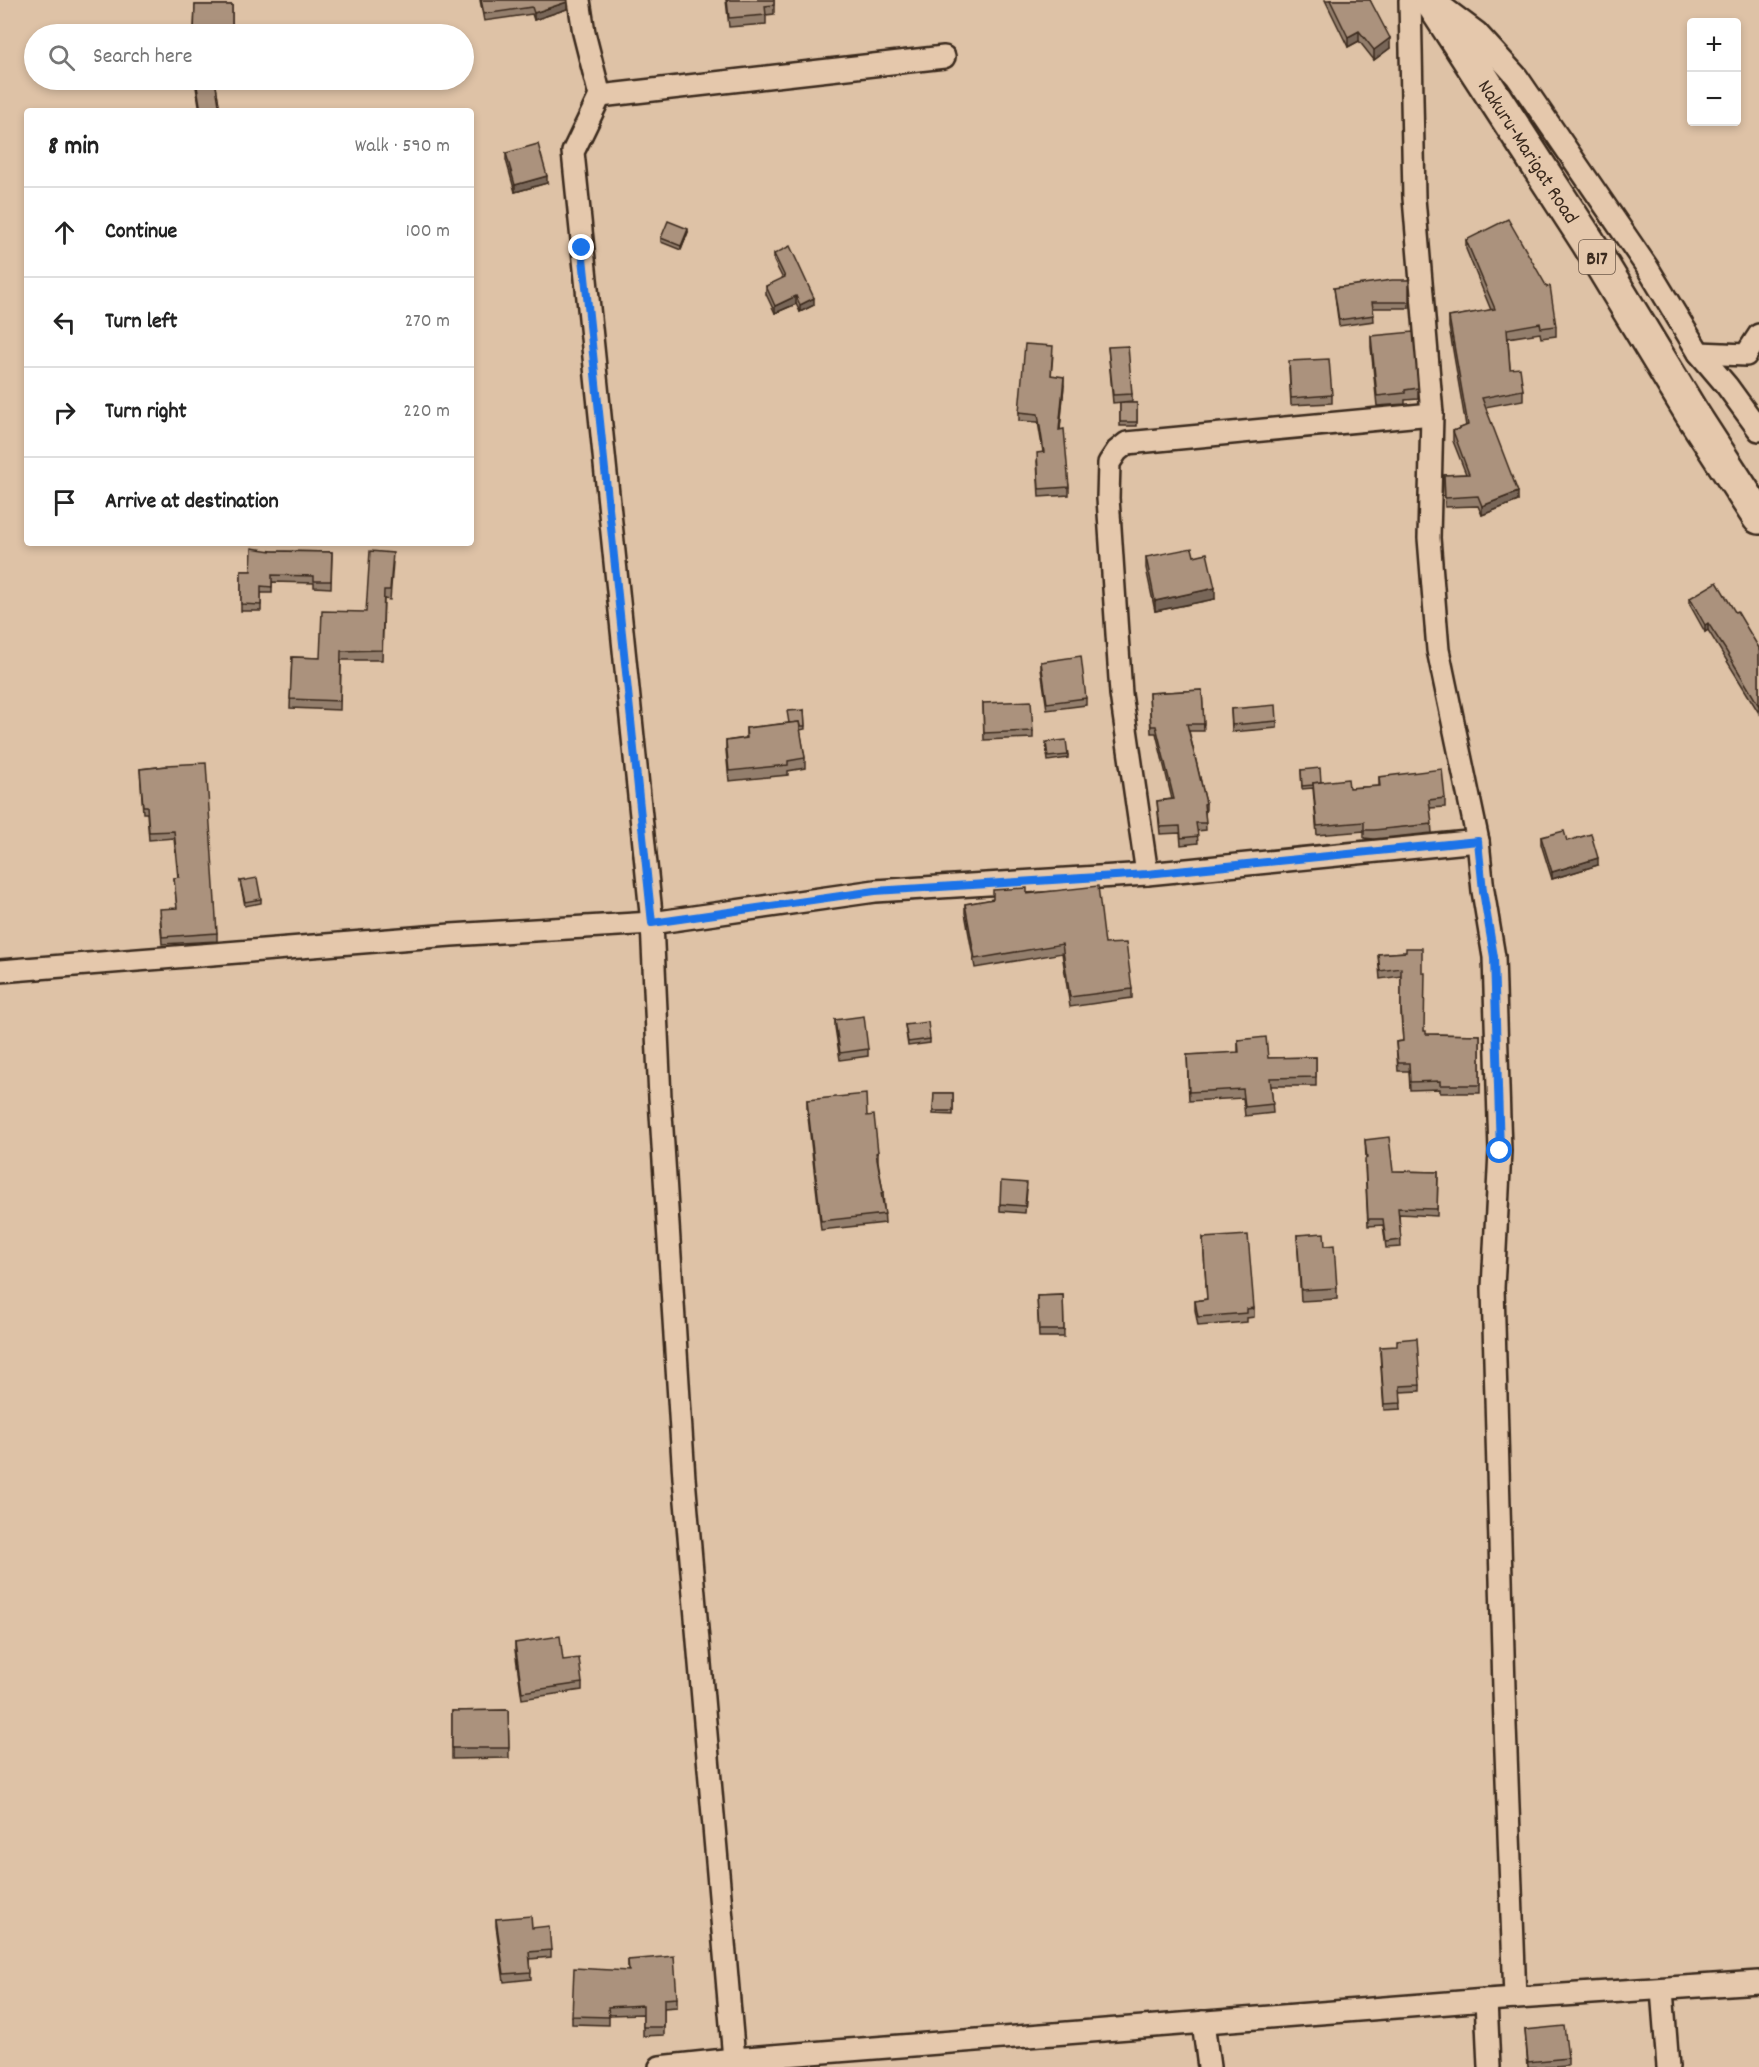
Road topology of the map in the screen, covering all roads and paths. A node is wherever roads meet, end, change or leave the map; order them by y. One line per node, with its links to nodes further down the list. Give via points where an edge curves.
1 (579, 0): 5 (street)
2 (1410, 0): 10 (street, via 1414,198)
3 (1432, 0): 7 (street, via 1477,33 1517,77 1647,267); 12 (main road, Nakuru-Marigat Road / B17)
4 (944, 57): 5 (street)
5 (600, 96): 15 (street, via 573,152)
6 (1759, 335): 8 (street)
7 (1699, 353): 8 (street); 9 (street)
8 (1746, 355): 9 (street)
9 (1727, 386): 11 (street)
10 (1432, 414): 13 (street, via 1429,538 1438,650); 14 (street, via 1127,443 1117,451 1110,463 1108,498 1121,694)
11 (1759, 430)
12 (1759, 517)
13 (1478, 841): 14 (street); 19 (street, via 1494,957 1500,1151 1493,1288)
14 (1147, 874): 15 (street, via 875,891)
15 (652, 923): 16 (street); 22 (street, via 684,1478)
16 (0, 971)
17 (1759, 1982): 18 (street)
18 (1662, 1990): 19 (street); 26 (street)
19 (1515, 1998): 20 (street)
20 (1486, 2000): 21 (street); 25 (street)
21 (1203, 2022): 22 (street); 24 (street)
22 (734, 2059): 23 (street)
23 (660, 2067)
24 (1209, 2067)
25 (1489, 2067)
26 (1668, 2067)

